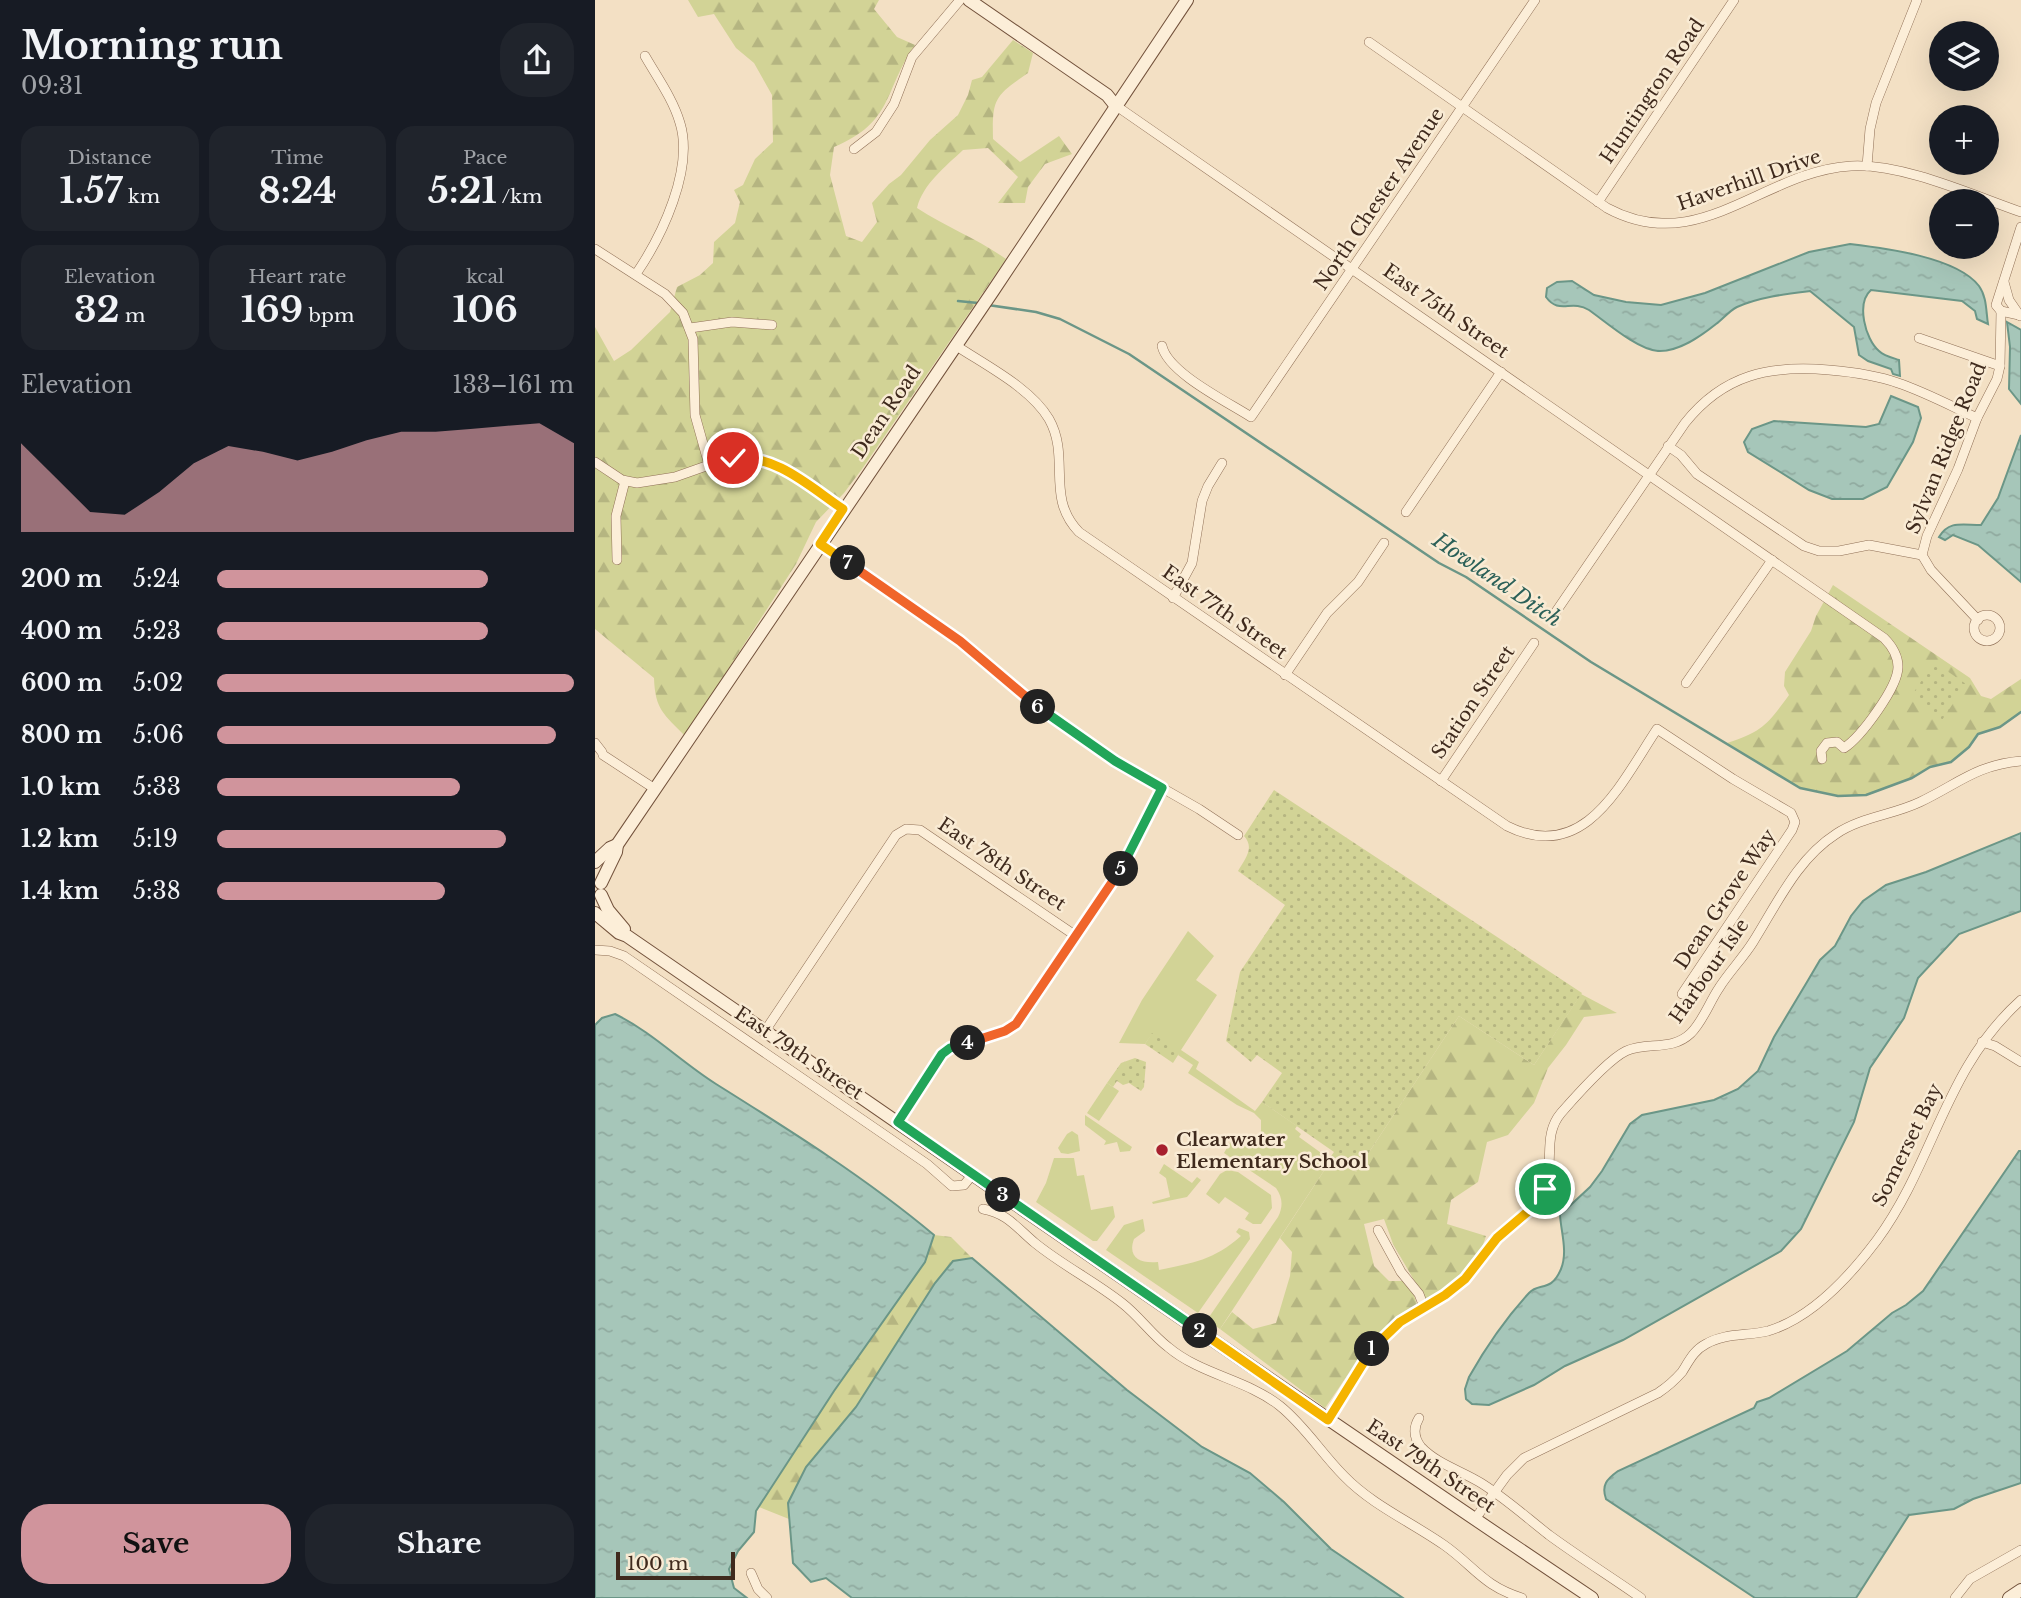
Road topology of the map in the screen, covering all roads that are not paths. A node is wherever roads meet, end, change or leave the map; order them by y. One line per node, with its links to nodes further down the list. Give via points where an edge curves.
1 (960, 0): 11 (street, via 912,57 894,104 876,132)
2 (969, 0): 9 (street, East 75th Street)
3 (1187, 0): 9 (street, Dean Road)
4 (1535, 0): 10 (street, North Chester Avenue)
5 (1734, 0): 13 (street, Huntington Road)
6 (1917, 0): 12 (street, via 1876,103)
7 (1369, 42): 10 (street, Haverhill Drive)
8 (645, 56): 18 (street, via 677,113 684,152 664,227)
9 (1115, 105): 17 (street, East 75th Street); 25 (street, Dean Road)
10 (1462, 107): 13 (street, Haverhill Drive); 17 (street, North Chester Avenue)
11 (854, 149)
12 (1867, 166): 13 (street, Haverhill Drive, via 1811,174 1679,224 1638,222); 14 (street, Haverhill Drive, via 1910,174)
13 (1598, 202)
14 (2021, 212)
15 (2021, 227): 19 (street, Sylvan Ridge Road)
16 (595, 249): 18 (street)
17 (1352, 269): 26 (street, North Chester Avenue, via 1251,417 1178,368); 28 (street, East 75th Street)
18 (636, 274): 23 (street, via 676,303)
19 (2004, 282): 20 (street, Sylvan Ridge Road, via 1996,305); 21 (street)
20 (2001, 311): 21 (street); 27 (street, Sylvan Ridge Road)
21 (2020, 316)
22 (772, 325): 23 (street, via 732,322)
23 (690, 328): 33 (street, via 695,415)
24 (1919, 338): 27 (street)
25 (955, 345): 36 (street, Dean Road); 43 (street, East 77th Street, via 1028,394 1048,417 1059,453 1061,503 1071,524)
26 (1162, 346)
27 (2000, 366): 29 (street, Sylvan Ridge Road)
28 (1500, 372): 34 (street, East 75th Street); 37 (street)
29 (1977, 418): 30 (street, via 1874,376 1779,369 1744,378 1716,392 1689,417); 40 (street, Sylvan Ridge Road)
30 (1668, 446): 34 (street); 40 (street, via 1697,474 1804,546 1827,552 1869,545)
31 (595, 463): 35 (street)
32 (1221, 463): 43 (street, via 1202,501 1192,563)
33 (709, 464): 35 (street, via 663,479); 36 (street, via 741,458 769,462)
34 (1650, 476): 42 (street, East 75th Street); 44 (street)
35 (625, 481): 41 (street, via 616,516)
36 (843, 509): 39 (street, Dean Road)
37 (1406, 512)
38 (1384, 543): 47 (street, via 1358,582 1327,613)
39 (820, 544): 54 (street, via 960,641 1047,713); 55 (street, Dean Road)
40 (1922, 555): 45 (street, Sylvan Ridge Road)
41 (617, 560)
42 (1772, 560): 48 (street); 51 (street, East 75th Street, via 1884,638 1897,657 1896,678 1861,732 1844,748 1836,742 1825,744)
43 (1173, 598): 47 (street, East 77th Street)
44 (1553, 617)
45 (1978, 620)
46 (1535, 643): 53 (street, Station Street)
47 (1285, 675): 53 (street, East 77th Street)
48 (1686, 683)
49 (595, 743): 50 (street)
50 (599, 753): 55 (street)
51 (1822, 760)
52 (2021, 761): 74 (street, Harbour Isle, via 1974,771 1921,802 1848,827 1818,848 1778,898 1694,1030 1672,1044 1621,1054 1561,1113 1550,1136 1550,1171 1540,1198 1498,1236 1465,1279)
53 (1441, 781): 57 (street, East 77th Street, via 1518,832)
54 (1162, 788): 56 (street); 63 (street, via 1123,865)
55 (655, 789): 58 (street, Dean Road)
56 (1238, 835)
57 (1557, 835): 65 (street, Dean Grove Way, via 1578,829 1600,811 1657,729 1791,813 1795,822 1783,845)
58 (617, 845): 59 (street, Dean Road); 60 (street, Dean Road)
59 (595, 862)
60 (598, 889): 62 (street, East 79th Street)
61 (595, 913): 62 (street, East 79th Street)
62 (627, 936): 67 (street, East 79th Street)
63 (1076, 936): 67 (street, East 78th Street, via 920,830 907,828 896,835); 70 (street, via 1016,1024 944,1052)
64 (595, 950): 71 (street, East 79th Street, via 624,956 927,1164 952,1186 964,1185)
65 (1682, 994)
66 (2021, 1000): 68 (street, Somerset Bay)
67 (765, 1031): 70 (street, East 79th Street)
68 (1982, 1042): 69 (street); 77 (street, Somerset Bay, via 1955,1086 1895,1213 1870,1250 1837,1285 1806,1312 1780,1326 1706,1343 1667,1387 1527,1456)
69 (2021, 1062)
70 (898, 1122): 71 (street, East 79th Street)
71 (973, 1174): 76 (street, East 79th Street)
72 (983, 1209): 84 (street, via 1005,1216 1035,1243 1120,1302 1184,1359 1281,1406 1343,1476 1366,1495 1446,1546 1490,1584)
73 (1378, 1230): 74 (street)
74 (1424, 1307): 76 (street, Harbour Isle, via 1372,1348)
75 (1419, 1418): 77 (street, via 1415,1434 1422,1448)
76 (1328, 1420): 78 (street, East 79th Street)
77 (1495, 1492): 78 (street, Somerset Bay); 86 (street)
78 (1475, 1520): 85 (street, East 79th Street)
79 (2021, 1550): 82 (street, via 1973,1577)
80 (751, 1573): 83 (street)
81 (2021, 1590): 87 (street)
82 (1958, 1597)
83 (767, 1598)
84 (1522, 1598)
85 (1592, 1598)
86 (1641, 1598)
87 (2009, 1598)

